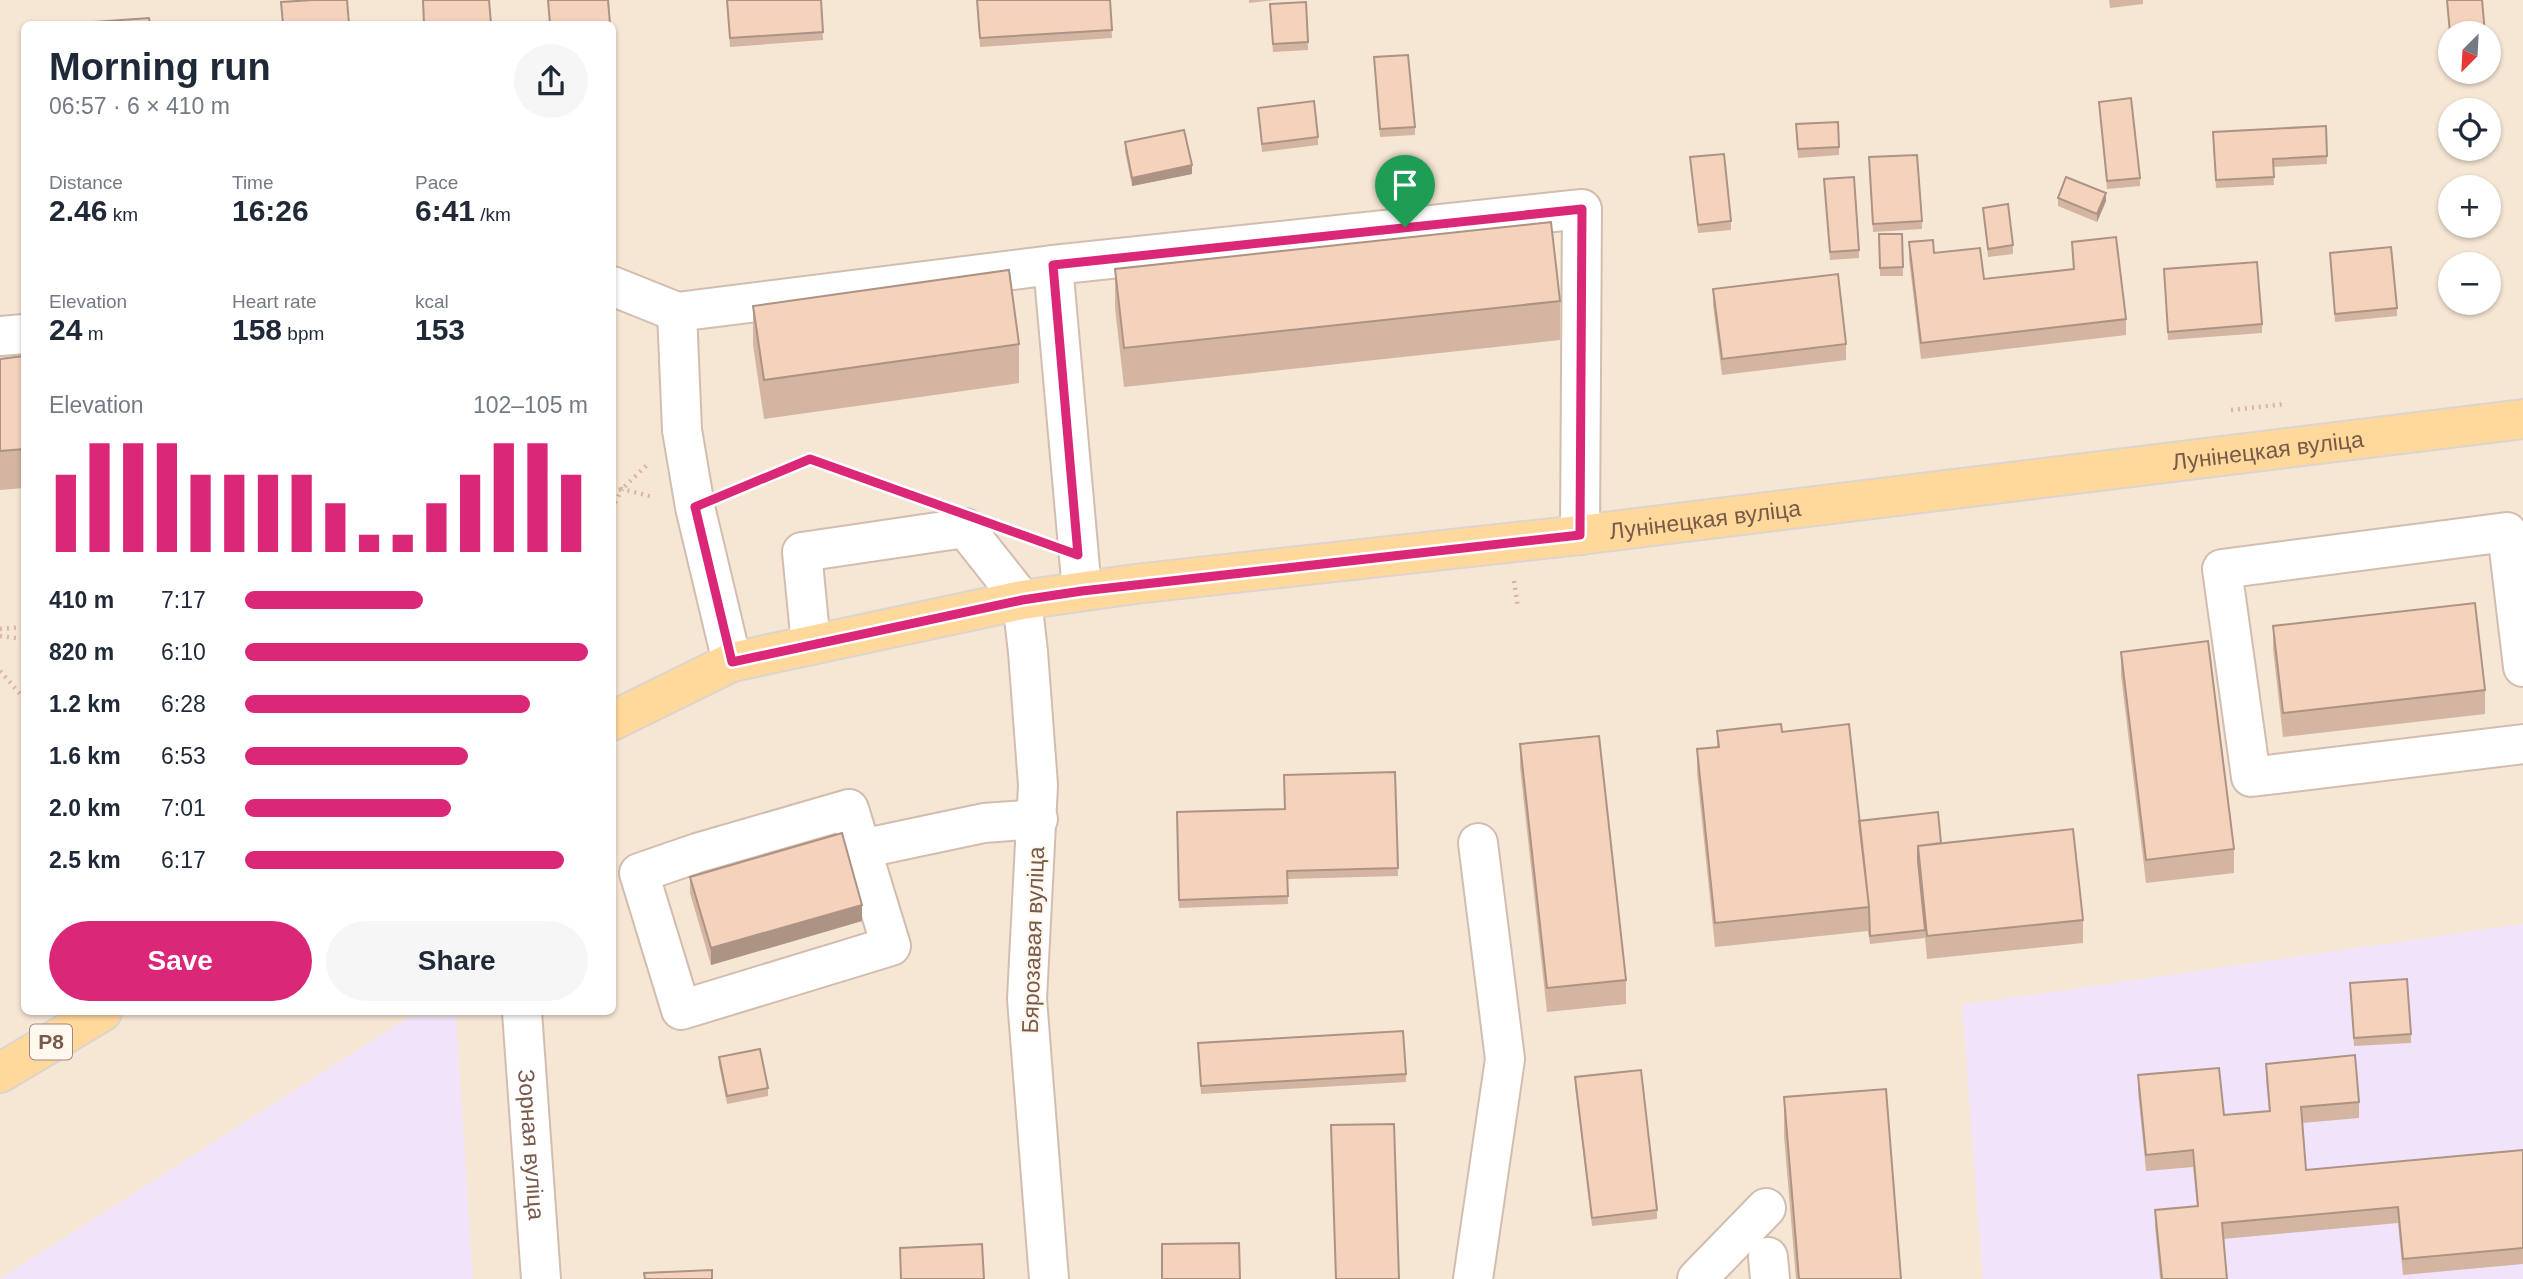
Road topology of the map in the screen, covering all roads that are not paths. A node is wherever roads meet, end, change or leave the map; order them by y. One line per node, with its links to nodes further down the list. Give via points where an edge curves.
1 (1053, 265): 3 (street); 7 (street, via 1582,209); 8 (street)
2 (616, 288): 3 (street)
3 (677, 312): 11 (street, via 682,430 695,507)
4 (21, 334): 5 (street)
5 (0, 336)
6 (2523, 419): 7 (main road, Лунінецкая вуліца)
7 (1580, 535): 8 (main road, Лунінецкая вуліца)
8 (1082, 591): 9 (main road, Лунінецкая вуліца)
9 (1022, 600): 10 (main road, Лунінецкая вуліца); 10 (street, via 965,528 802,552); 15 (street, Бярозавая вуліца)
10 (811, 645): 11 (main road, Лунінецкая вуліца)
11 (732, 662): 13 (main road, Лунінецкая вуліца)
12 (2523, 667): 14 (street, via 2507,532 2222,569 2251,776)
13 (616, 719)
14 (2523, 744)
15 (1038, 819): 17 (street, via 984,823); 23 (street, Бярозавая вуліца, via 1027,999)
16 (1478, 843): 24 (street, via 1505,1059)
17 (861, 849): 17 (street, via 849,809 639,873 681,1010 891,946)
18 (97, 1015): 20 (main road, Р8)
19 (522, 1015): 22 (street, Зорная вуліца)
20 (0, 1073)
21 (1766, 1208): 25 (street)
22 (541, 1279)
23 (1049, 1279)
24 (1473, 1279)
25 (1697, 1279)

